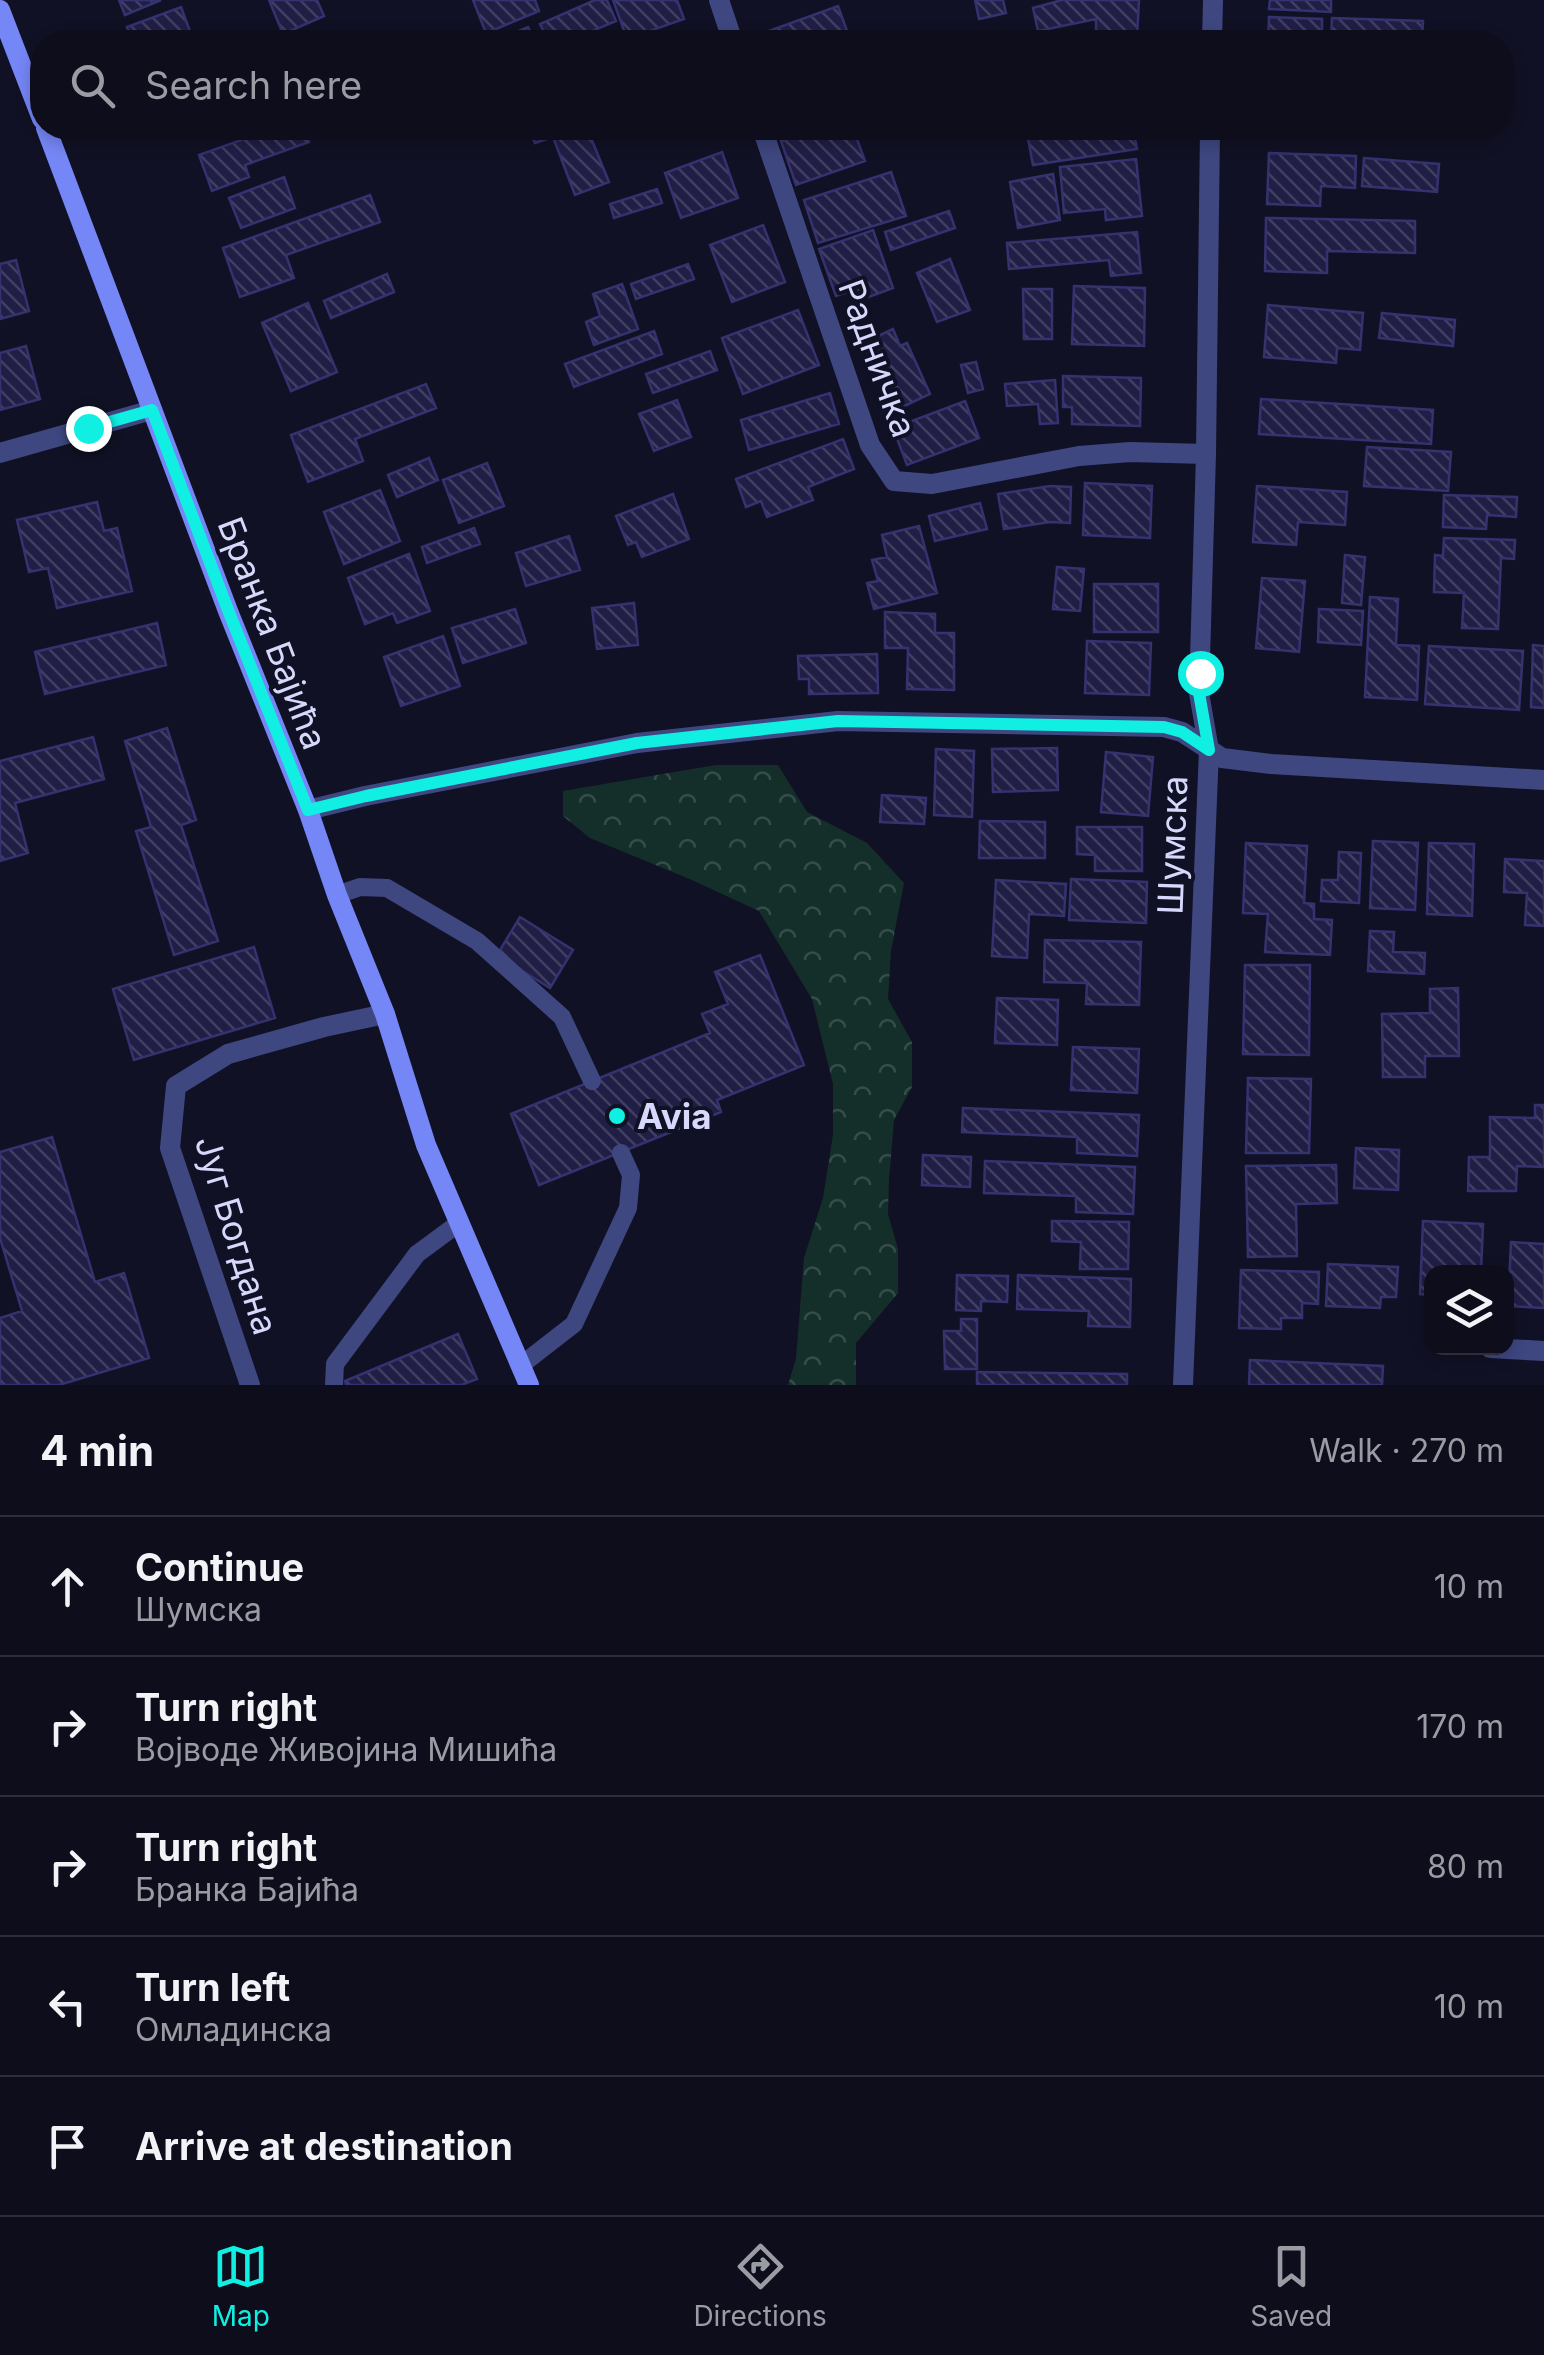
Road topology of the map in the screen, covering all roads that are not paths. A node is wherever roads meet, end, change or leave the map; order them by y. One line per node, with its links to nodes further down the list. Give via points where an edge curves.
1 (719, 0): 4 (street)
2 (1213, 0): 5 (street)
3 (0, 10): 6 (main road)
4 (729, 30)
5 (1212, 30)
6 (30, 88)
7 (51, 140): 10 (main road, Бранка Бајића)
8 (766, 140): 12 (street, Радничка, via 870,445 894,481 932,484 1079,456)
9 (1210, 140): 12 (street, Шумска)
10 (152, 410): 11 (street); 15 (main road, Бранка Бајића)
11 (0, 453)
12 (1206, 454): 13 (street, Шумска, via 1199,693)
13 (1209, 750): 14 (street, via 1271,764); 15 (street, via 1164,727 838,721 637,743); 26 (street, Шумска)
14 (1544, 780)
15 (308, 810): 16 (main road, Бранка Бајића)
16 (337, 895): 17 (main road, Бранка Бајића); 18 (lane, via 386,888 476,941 562,1017)
17 (385, 1014): 20 (main road, Бранка Бајића, via 426,1145); 24 (street, Југ Богдана, via 228,1054 176,1086 170,1148)
18 (592, 1081)
19 (620, 1152): 23 (lane, via 631,1175 628,1208 574,1324)
20 (459, 1222): 23 (main road, Бранка Бајића); 25 (lane, via 417,1254 336,1364)
21 (1514, 1349): 22 (street)
22 (1544, 1350)
23 (525, 1376)
24 (250, 1385)
25 (334, 1385)
26 (1183, 1385)

